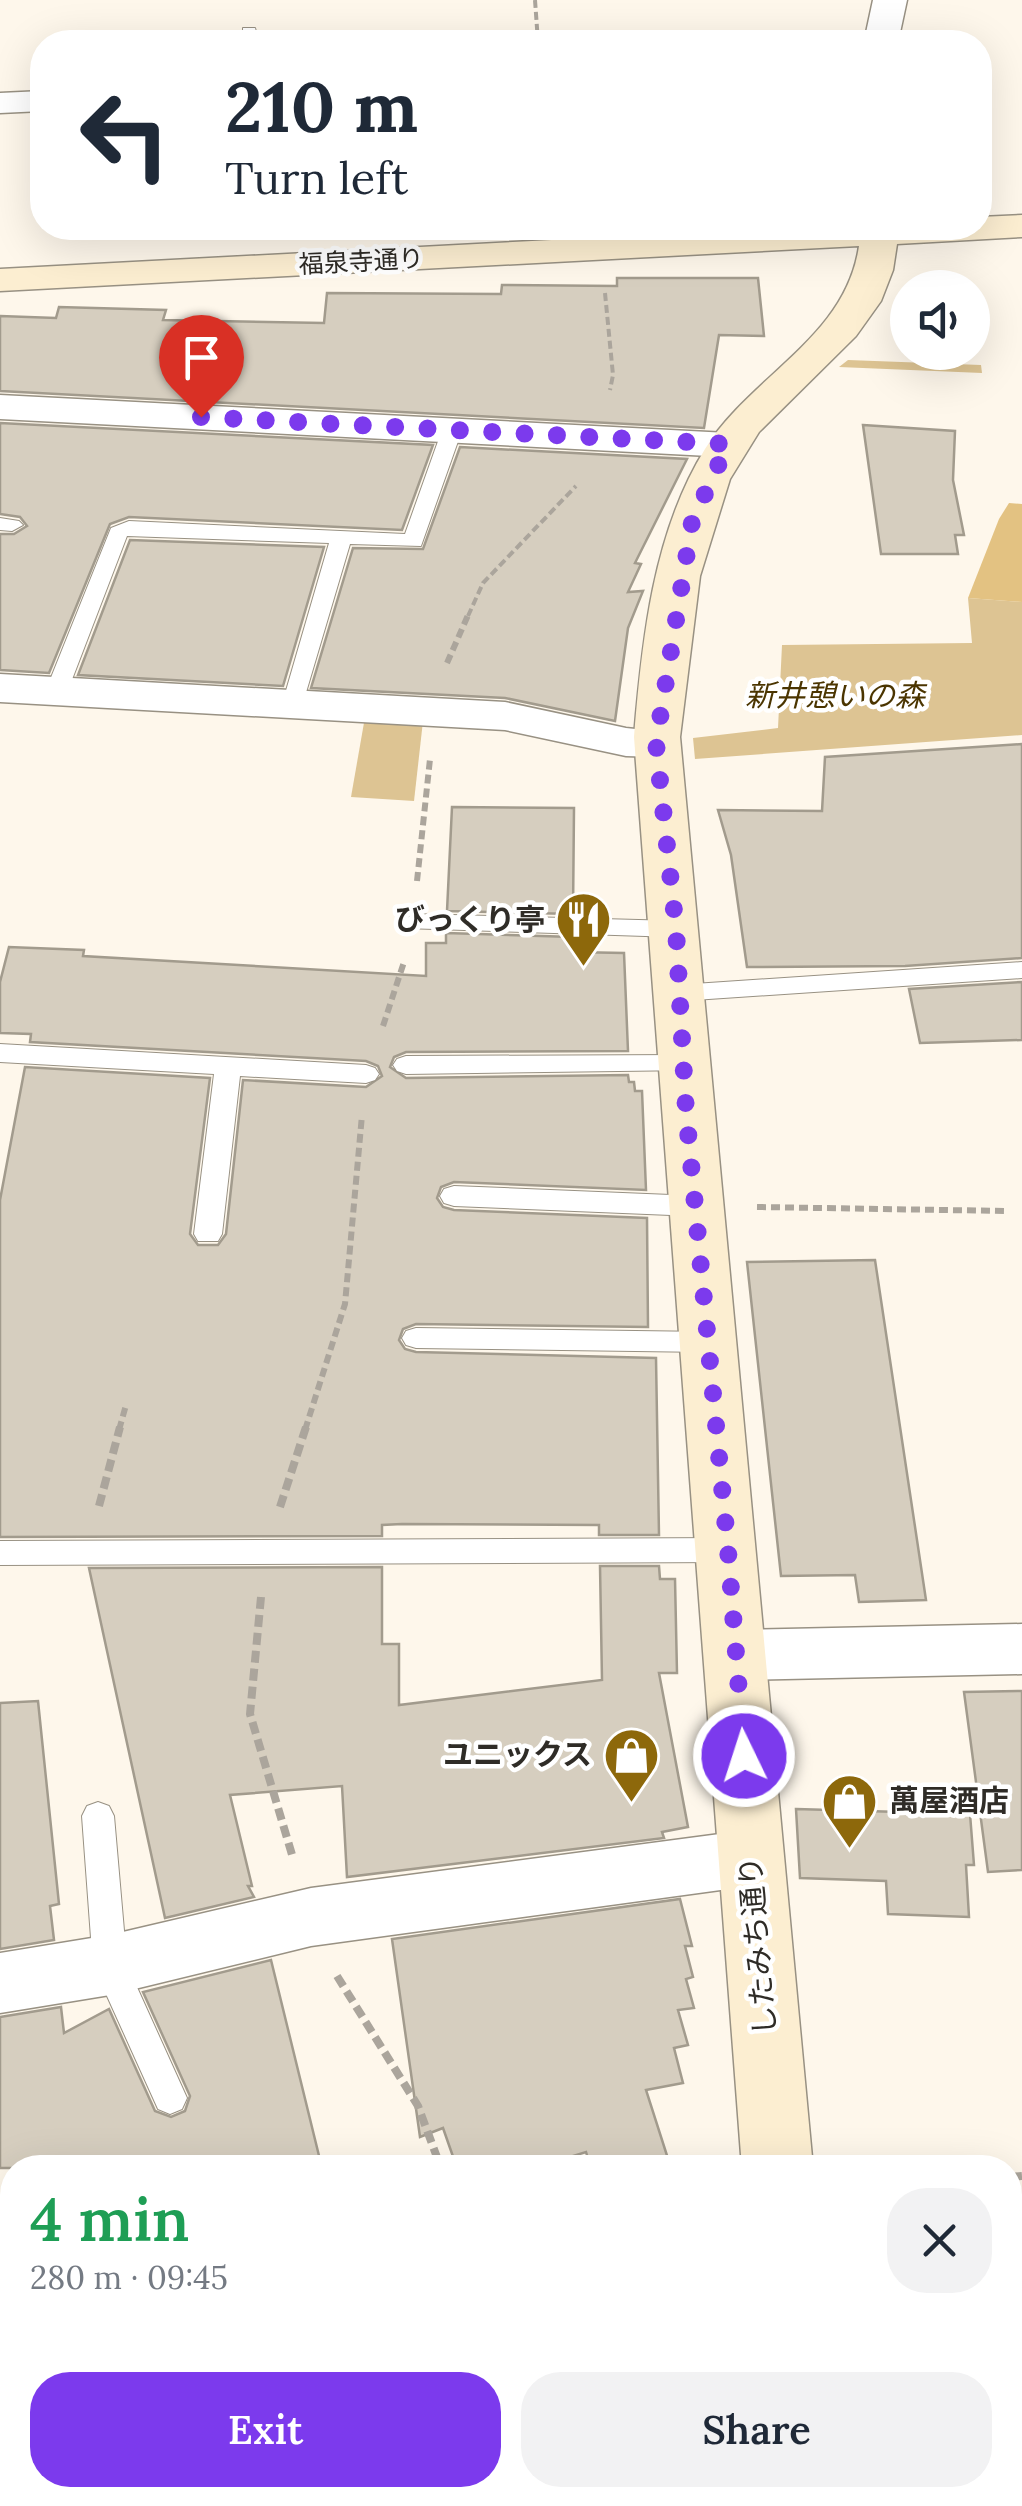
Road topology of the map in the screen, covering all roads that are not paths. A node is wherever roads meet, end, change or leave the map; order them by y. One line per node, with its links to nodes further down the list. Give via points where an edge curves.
1 (890, 0): 2 (street)
2 (884, 30)
3 (30, 102): 4 (street)
4 (0, 103)
5 (1022, 226): 6 (street, 福泉寺通り)
6 (992, 227)
7 (712, 240): 9 (street, 福泉寺通り)
8 (878, 240): 12 (street, したみち通り, via 873,277 848,322)
9 (0, 280)
10 (0, 407): 11 (street)
11 (452, 430): 12 (street); 13 (lane, via 413,541)
12 (728, 444): 17 (street, したみち通り, via 692,522)
13 (340, 539): 15 (lane, via 123,529); 16 (lane)
14 (0, 688): 15 (street)
15 (57, 690): 16 (street)
16 (294, 702): 17 (street, via 505,716)
17 (656, 743): 19 (street, したみち通り)
18 (413, 922): 19 (lane)
19 (676, 929): 21 (street, したみち通り)
20 (1022, 970): 21 (lane)
21 (679, 994): 25 (street, したみち通り)
22 (0, 1053): 23 (lane)
23 (228, 1064): 26 (lane); 29 (lane)
24 (406, 1064): 25 (lane)
25 (683, 1064): 28 (street, したみち通り)
26 (366, 1074)
27 (454, 1196): 28 (lane)
28 (696, 1206): 31 (street, したみち通り)
29 (208, 1234)
30 (416, 1338): 31 (lane)
31 (708, 1342): 32 (street, したみち通り)
32 (728, 1550): 33 (lane); 35 (street, したみち通り)
33 (0, 1553)
34 (1022, 1649): 35 (street)
35 (736, 1654): 37 (street, したみち通り)
36 (98, 1816): 38 (lane)
37 (750, 1858): 38 (street, via 310,1917); 41 (street, したみち通り)
38 (110, 1966): 39 (street); 40 (lane)
39 (0, 1983)
40 (170, 2098)
41 (777, 2155)

